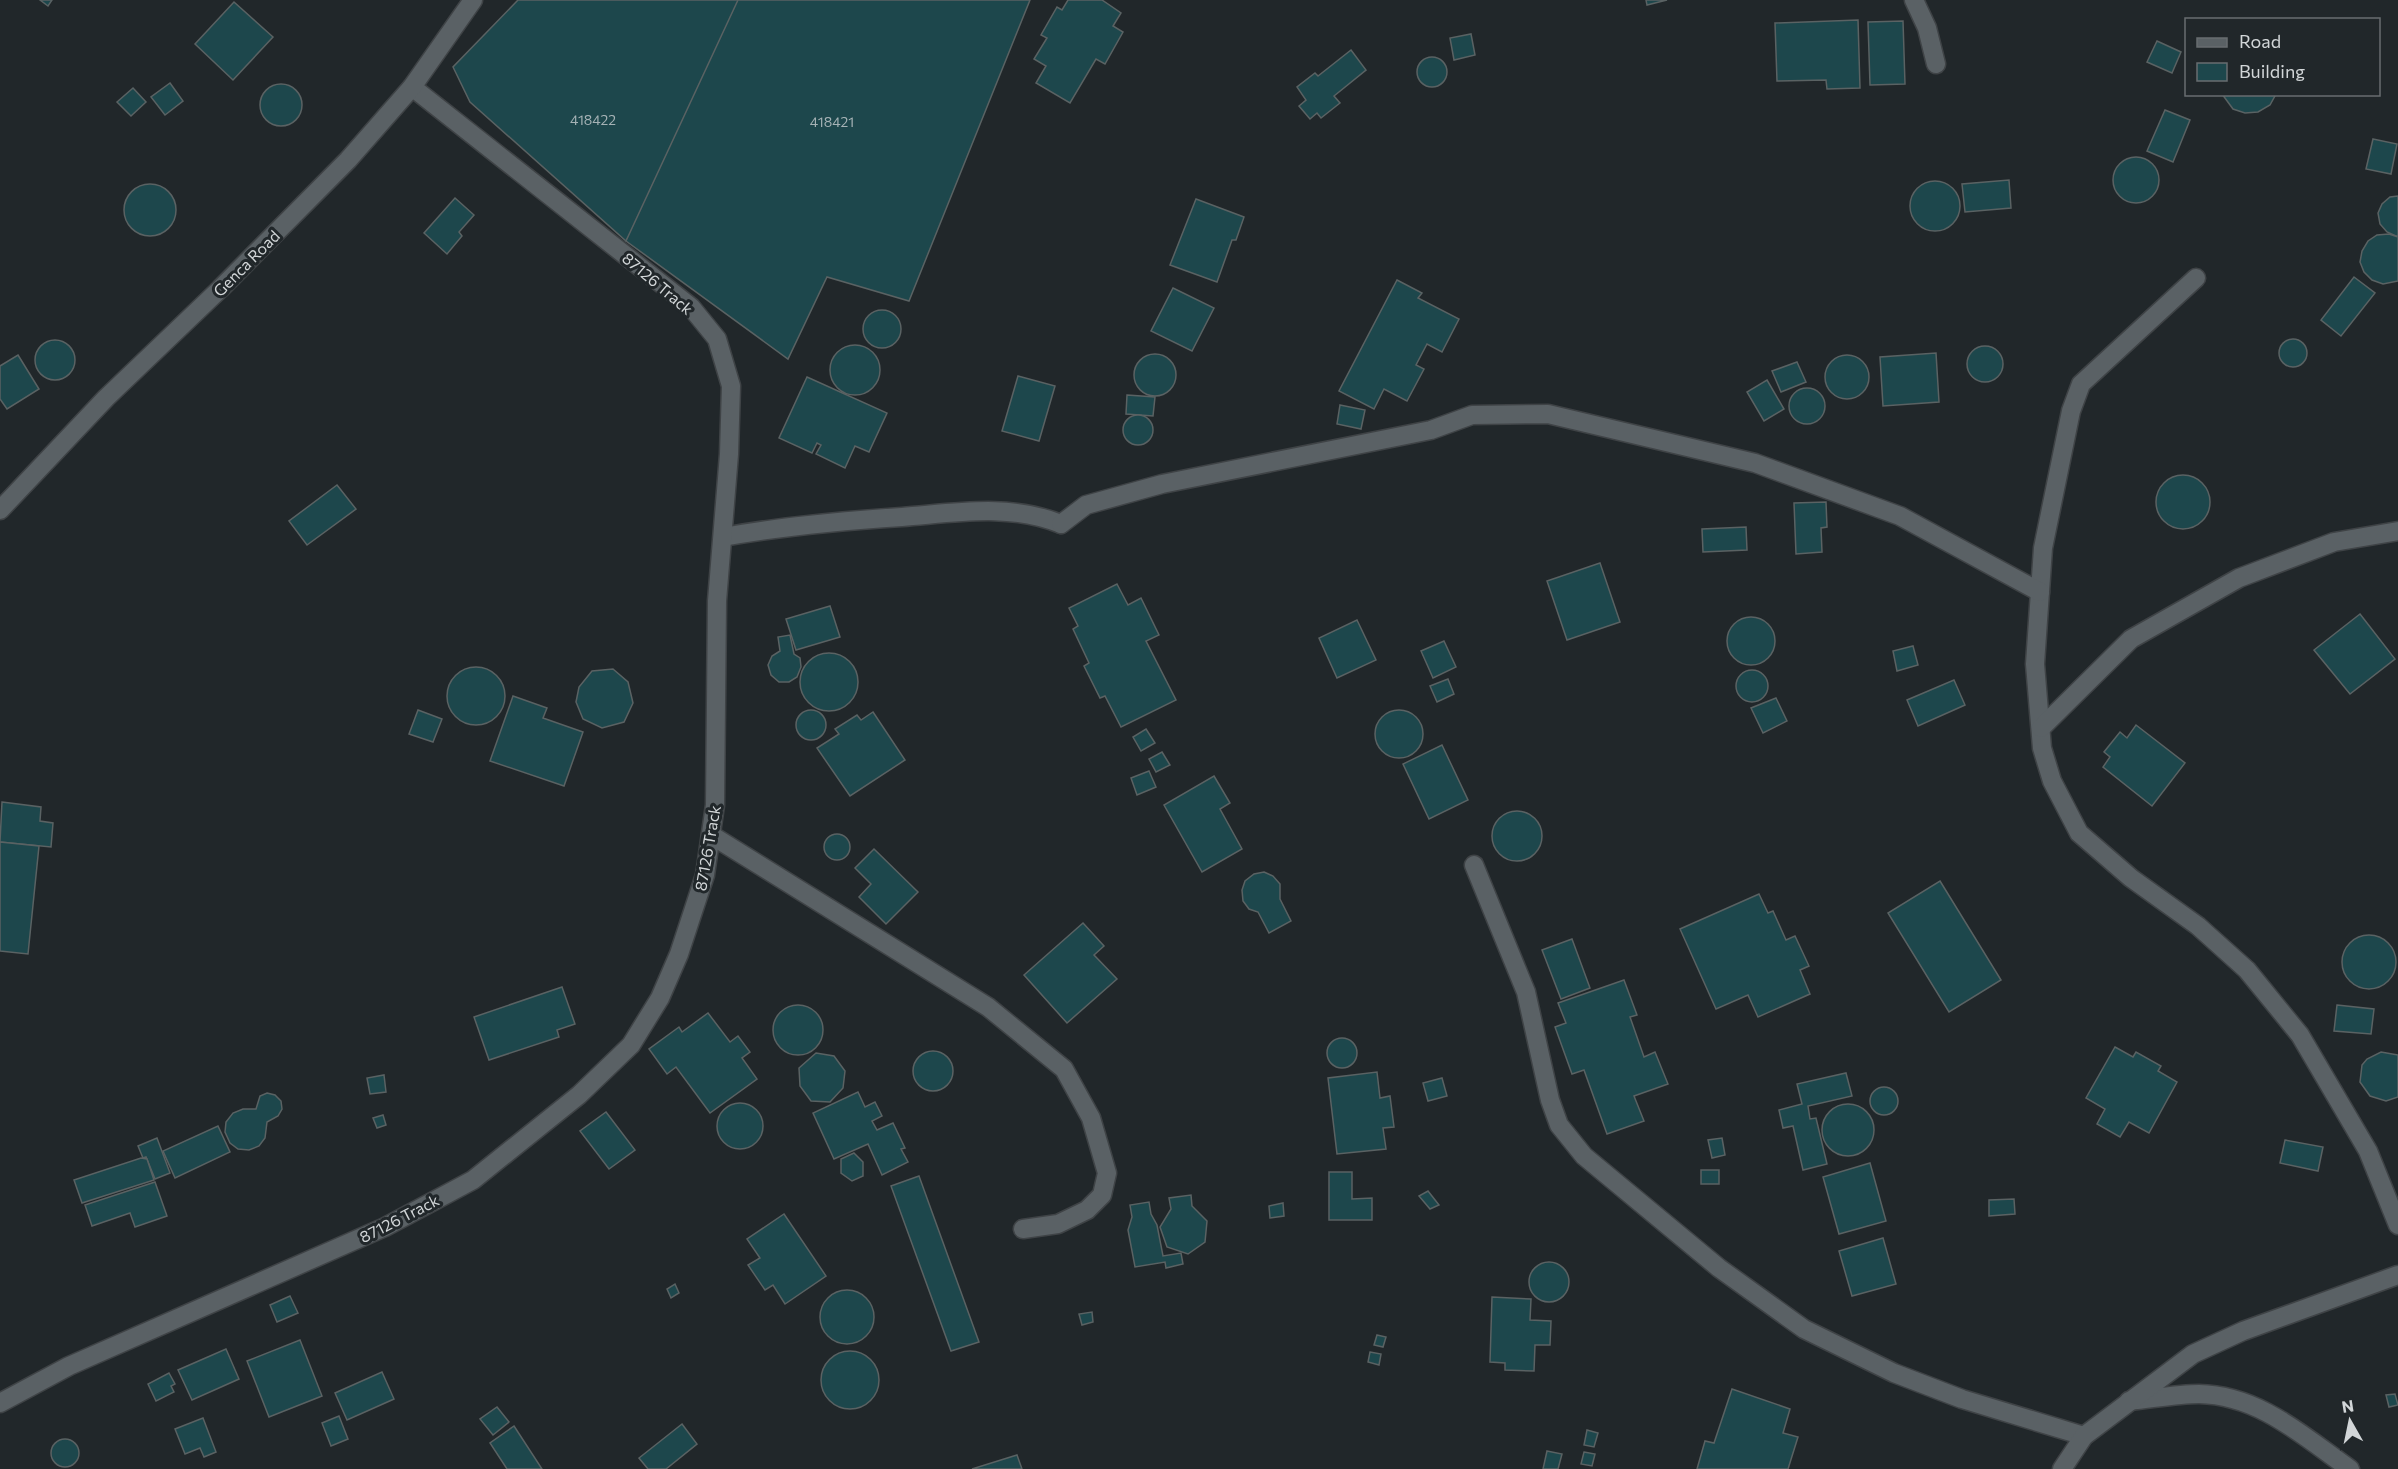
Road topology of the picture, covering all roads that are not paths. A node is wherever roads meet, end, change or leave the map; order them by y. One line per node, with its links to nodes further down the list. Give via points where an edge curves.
1 (473, 0): 4 (street, Genca Road)
2 (1914, 0): 3 (street, via 1927,28)
3 (1936, 64)
4 (412, 87): 6 (street, Genca Road, via 348,160 106,398); 8 (street, 87126 Track, via 691,307 717,339 731,386)
5 (2196, 278): 9 (street, via 2081,384 2071,411 2043,548)
6 (0, 510)
7 (2398, 531): 10 (street, via 2334,542 2239,578 2131,639)
8 (723, 537): 9 (street, via 789,525 997,510 1061,524 1086,505 1162,484 1431,430 1472,415 1548,414 1755,463 1900,516); 11 (street, 87126 Track, via 717,601 715,805)
9 (2040, 592): 10 (street, via 2035,664)
10 (2041, 728): 13 (street, via 2042,748 2052,781 2079,832 2247,970 2300,1035 2367,1151)
11 (711, 835): 14 (street, via 988,1007 1064,1069 1091,1118 1107,1173 1102,1195 1087,1210 1058,1224); 17 (street, 87126 Track, via 705,875 679,954 660,998 631,1045 561,1109 473,1180 385,1227 69,1366)
12 (1474, 865): 18 (street, via 1526,992 1559,1125 1584,1156 1719,1268 1804,1329 1894,1373 1962,1399)
13 (2398, 1225)
14 (1023, 1229)
15 (2398, 1275): 16 (street, via 2243,1330 2193,1354)
16 (2128, 1402): 18 (street); 20 (street, via 2198,1394 2235,1398 2268,1411)
17 (0, 1403)
18 (2084, 1436): 19 (street)
19 (2062, 1469)
20 (2350, 1469)

